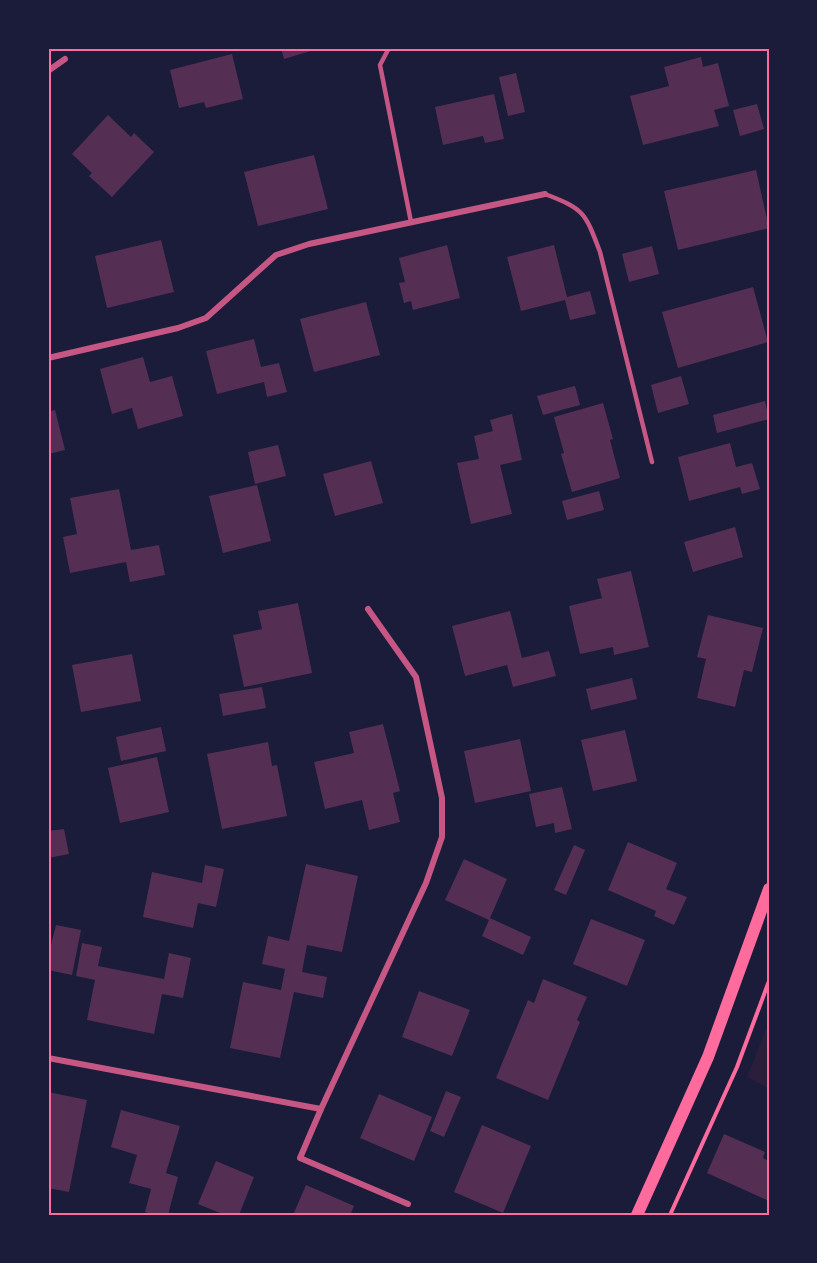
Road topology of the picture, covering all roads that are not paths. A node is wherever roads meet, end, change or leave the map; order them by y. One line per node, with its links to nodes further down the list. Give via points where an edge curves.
1 (390, 48): 5 (lane, via 380,65)
2 (65, 59): 3 (street)
3 (48, 71)
4 (545, 194): 5 (street); 7 (lane, via 573,205 588,221 600,252)
5 (411, 222): 6 (street, via 276,255 206,318)
6 (48, 358)
7 (652, 462)
8 (368, 609): 11 (street, via 416,677 442,798 442,837 426,883)
9 (769, 889): 13 (main road, via 708,1057)
10 (48, 1058): 11 (street)
11 (321, 1109): 12 (street, via 300,1158)
12 (408, 1204)
13 (637, 1215)

